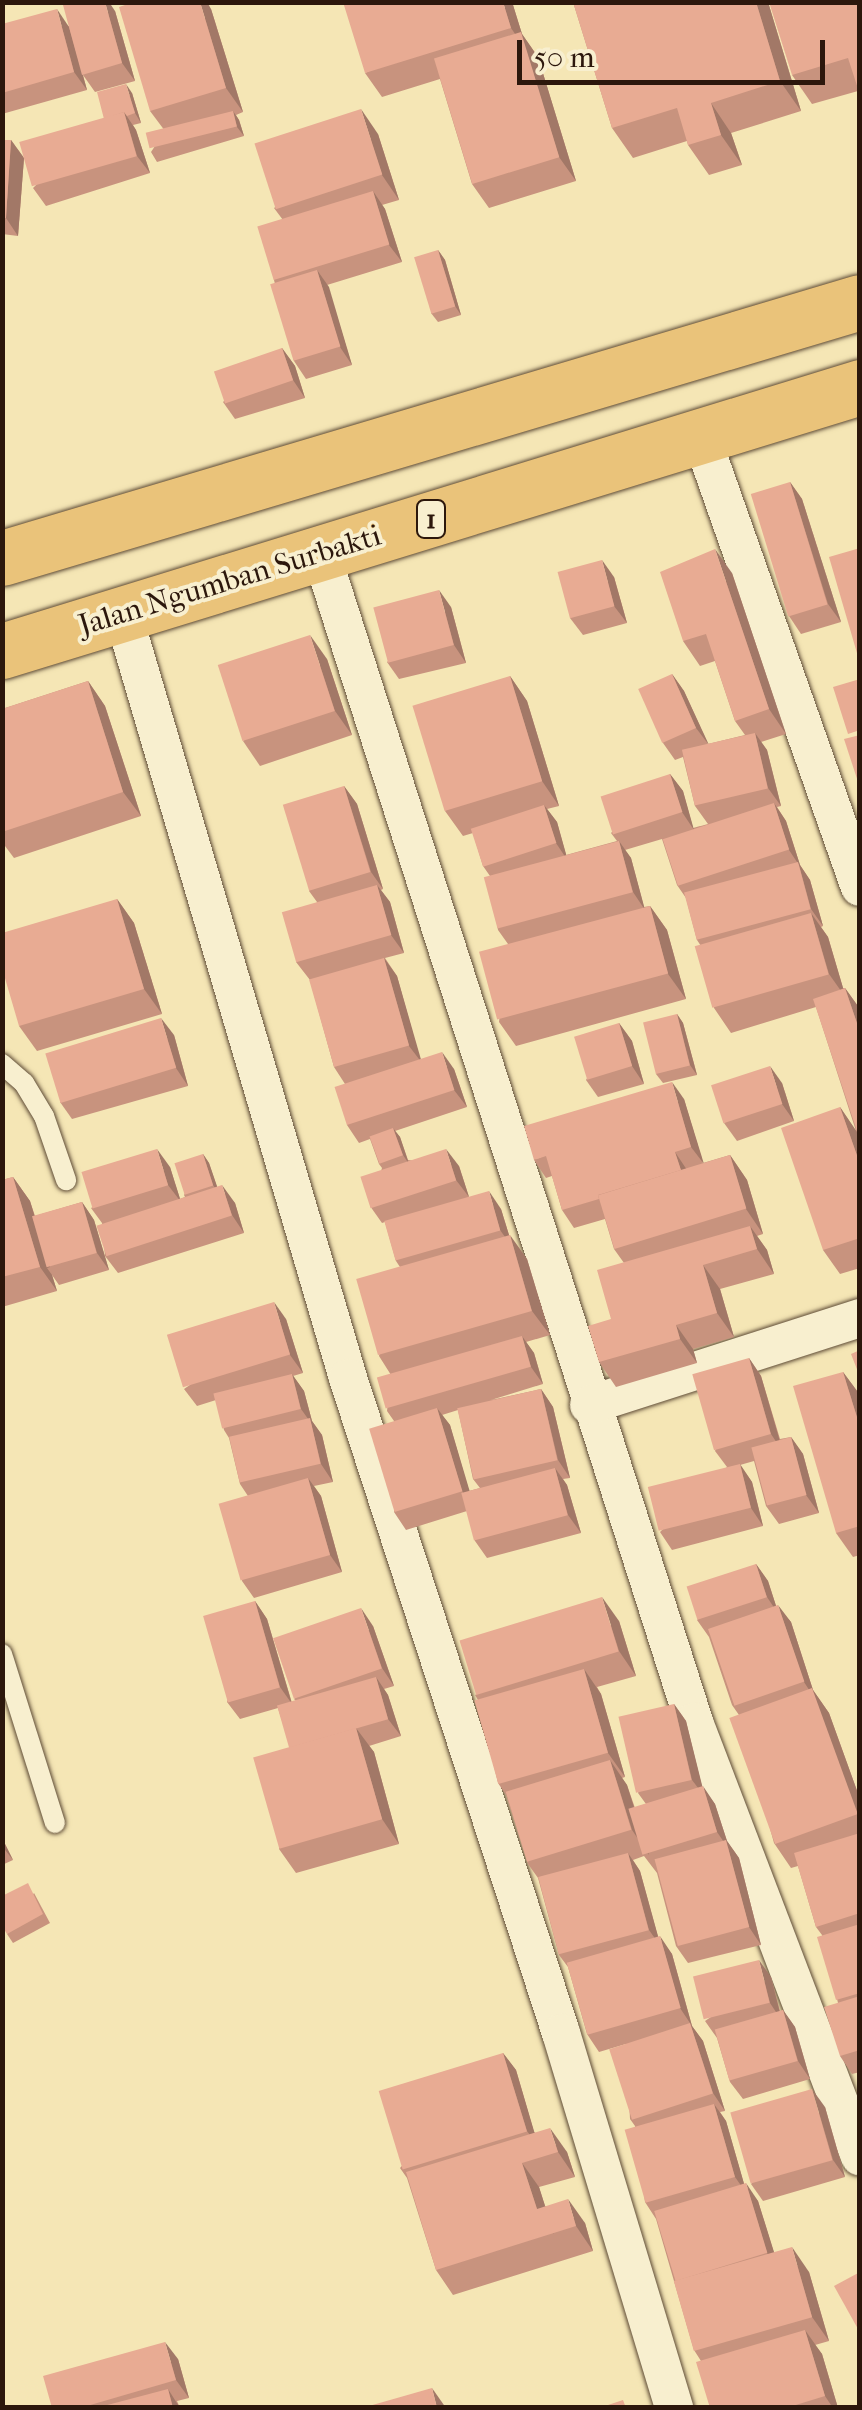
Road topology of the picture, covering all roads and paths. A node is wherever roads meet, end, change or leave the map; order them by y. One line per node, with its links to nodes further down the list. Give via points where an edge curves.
1 (860, 302): 5 (highway)
2 (860, 388): 3 (highway, Jalan Ngumban Surbakti / 1)
3 (701, 436): 4 (highway, Jalan Ngumban Surbakti / 1); 8 (street)
4 (321, 553): 6 (highway, Jalan Ngumban Surbakti / 1); 12 (street)
5 (2, 558)
6 (123, 614): 7 (highway, Jalan Ngumban Surbakti / 1); 16 (street, via 348,1378 561,2033)
7 (2, 651)
8 (860, 887)
9 (2, 1064): 10 (lane, via 24,1083 44,1116)
10 (66, 1180)
11 (860, 1318): 12 (street)
12 (589, 1405): 15 (street, via 694,1722)
13 (2, 1654): 14 (lane)
14 (55, 1823)
15 (860, 2156)
16 (674, 2408)

